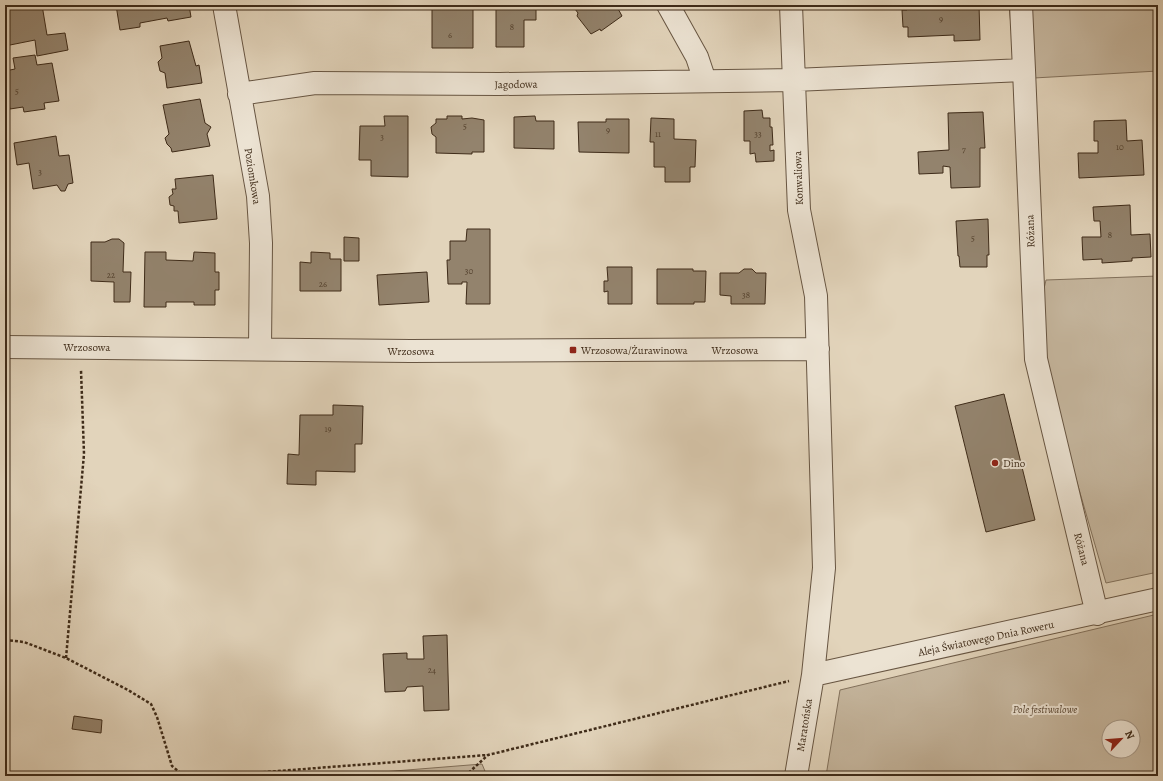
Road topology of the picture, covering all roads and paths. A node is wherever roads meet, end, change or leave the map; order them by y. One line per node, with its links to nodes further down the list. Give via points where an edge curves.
1 (224, 5): 8 (street, Poziomkowa)
2 (668, 5): 7 (street, via 698,57)
3 (791, 5): 6 (street, Konwaliowa)
4 (1021, 5): 5 (street, Różana)
5 (1024, 70): 6 (street); 14 (street, Różana, via 1036,359)
6 (794, 80): 7 (street, Jagodowa); 12 (street, Konwaliowa, via 799,210 816,296)
7 (705, 81): 8 (street, Jagodowa, via 316,83)
8 (239, 94): 11 (street, Poziomkowa, via 258,196 261,242)
9 (5, 347): 10 (street, Wrzosowa)
10 (80, 347): 11 (street, Wrzosowa); 16 (path, via 84,454)
11 (260, 349): 12 (street, Wrzosowa)
12 (818, 349): 17 (street, Konwaliowa, via 824,568)
13 (1158, 599): 14 (street, Aleja Światowego Dnia Roweru)
14 (1097, 614): 17 (street, Aleja Światowego Dnia Roweru)
15 (5, 640): 16 (path, via 24,642)
16 (66, 658): 19 (path, via 150,704 157,717 172,766)
17 (813, 675): 18 (path); 22 (street, Maratońska)
18 (488, 755): 20 (path); 21 (path)
19 (184, 776)
20 (213, 776)
21 (465, 776)
22 (796, 776)

